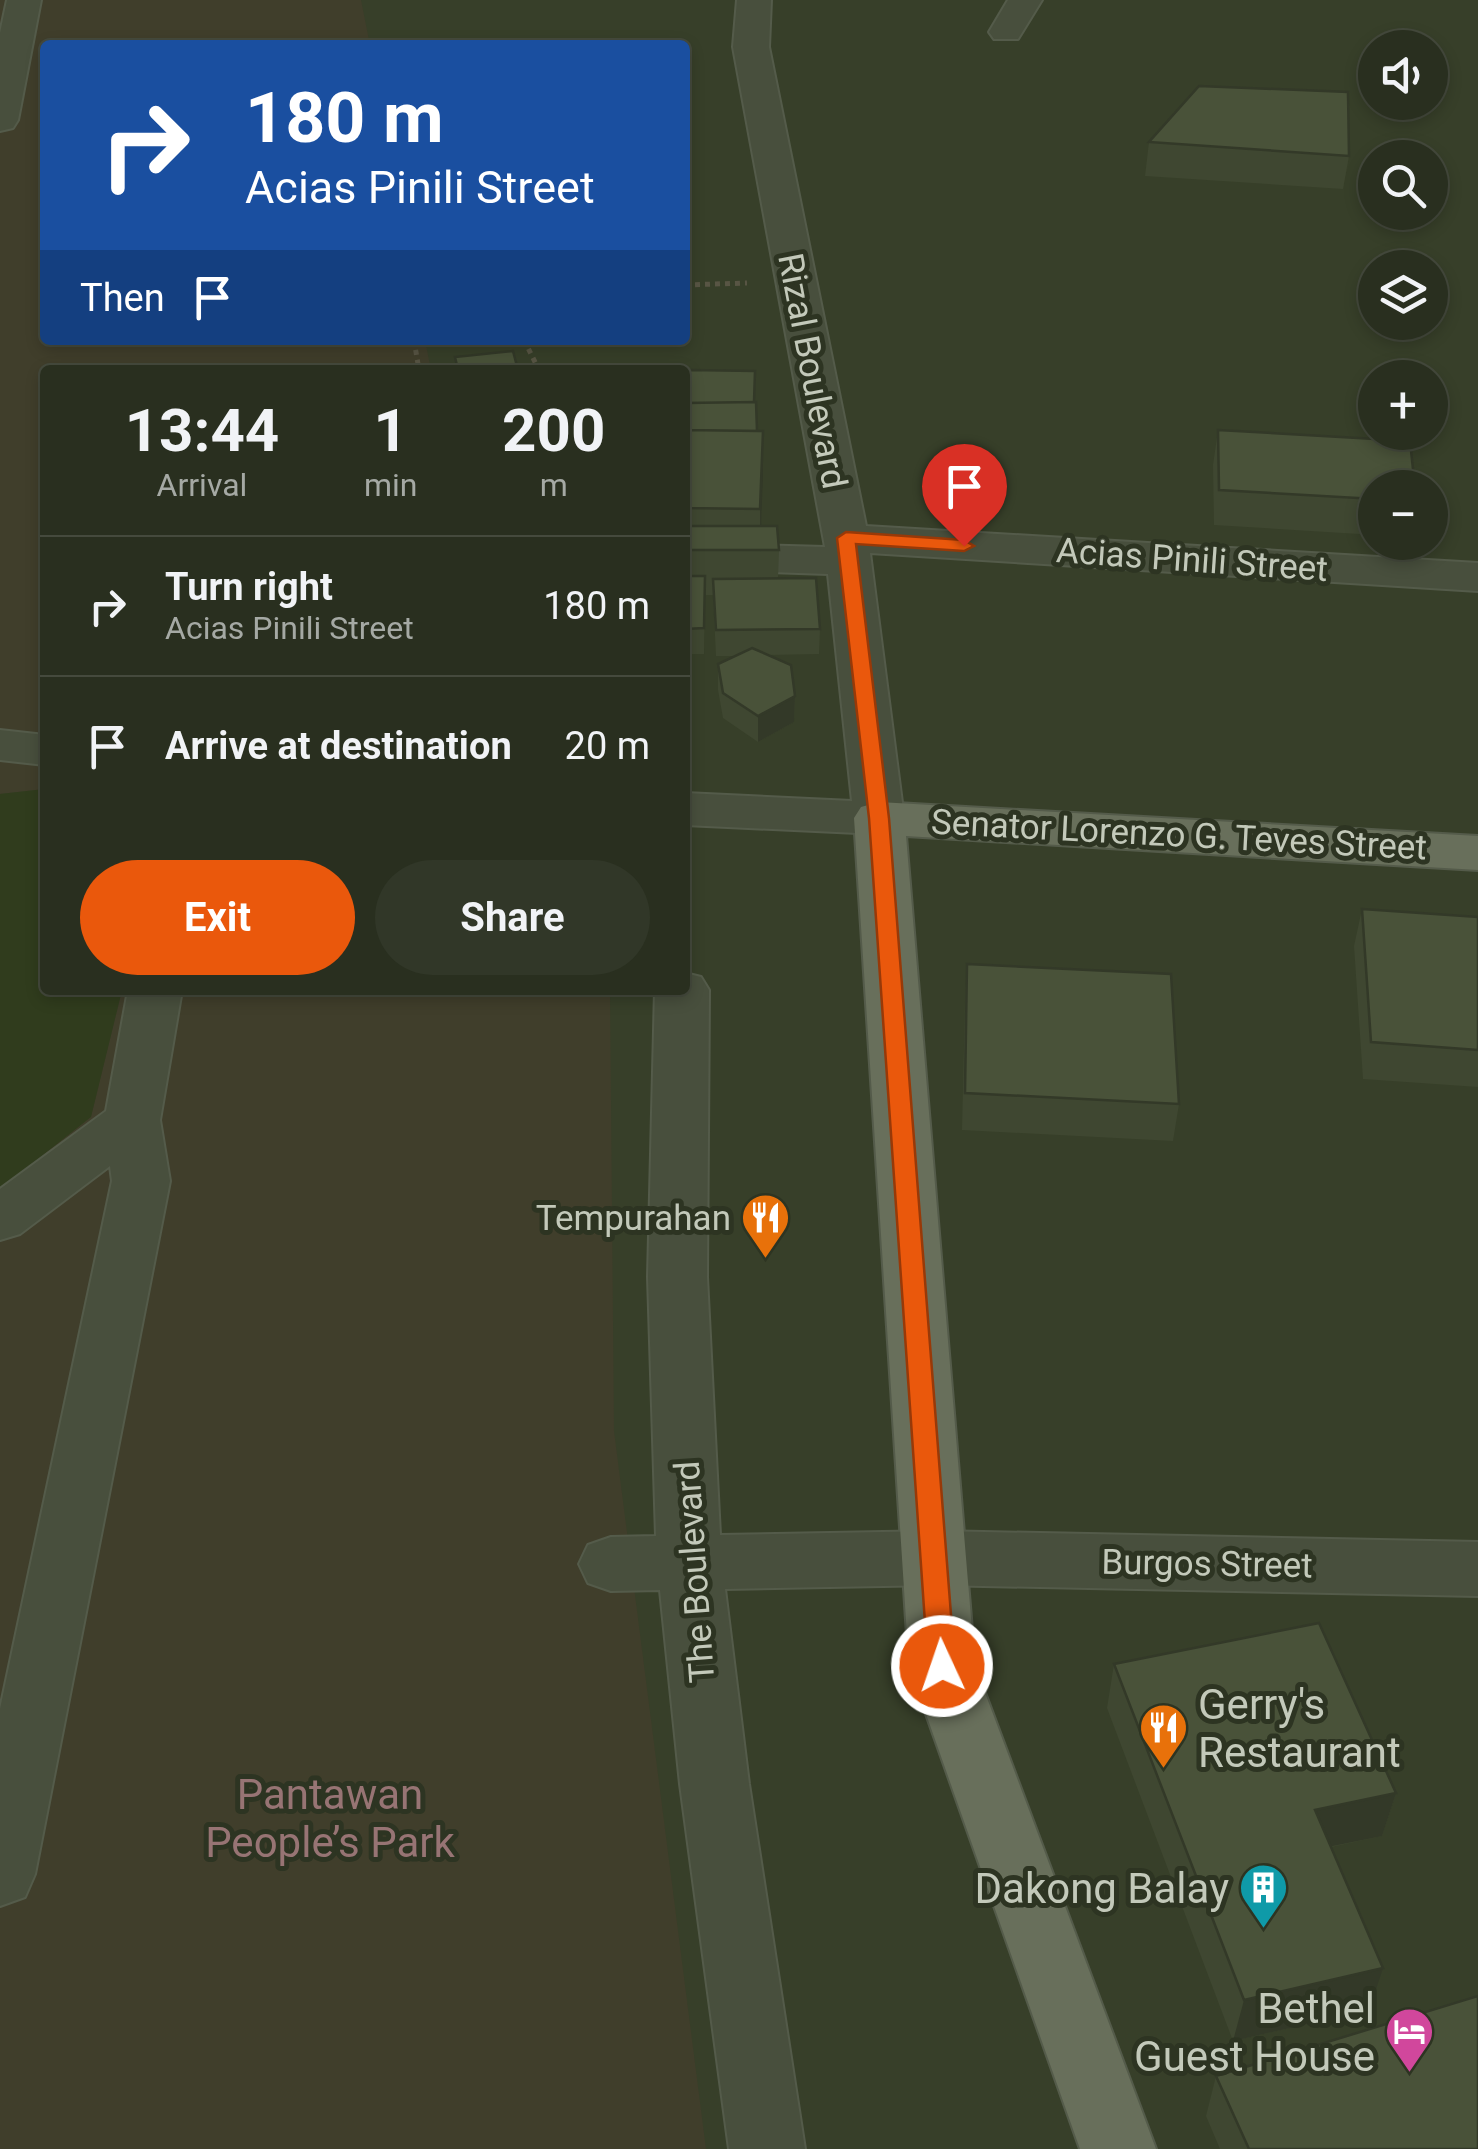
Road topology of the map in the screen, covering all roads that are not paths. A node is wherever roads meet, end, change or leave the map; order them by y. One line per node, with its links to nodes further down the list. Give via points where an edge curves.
1 (24, 0): 5 (street)
2 (754, 0): 6 (street, Rizal Boulevard, via 751,47)
3 (1024, 0): 4 (street)
4 (1006, 32)
5 (0, 120)
6 (848, 549): 7 (street, Acias Pinili Street); 8 (street, Acias Pinili Street); 12 (street, Rizal Boulevard)
7 (690, 556)
8 (1478, 577)
9 (0, 746): 10 (street)
10 (40, 750)
11 (690, 810): 12 (street)
12 (879, 818): 13 (main road, Senator Lorenzo G. Teves Street); 18 (main road, Rizal Boulevard)
13 (1478, 853)
14 (154, 995): 16 (street)
15 (682, 995): 19 (street, The Boulevard, via 682,1375)
16 (132, 1120): 17 (street); 22 (street, via 140,1181)
17 (0, 1219)
18 (937, 1558): 19 (street, Burgos Street); 21 (street, Burgos Street); 24 (main road, Rizal Boulevard, via 942,1666)
19 (690, 1562): 20 (street, Burgos Street); 23 (street, The Boulevard, via 712,1770)
20 (610, 1564)
21 (1478, 1569)
22 (0, 1874)
23 (767, 2149)
24 (1118, 2149)

